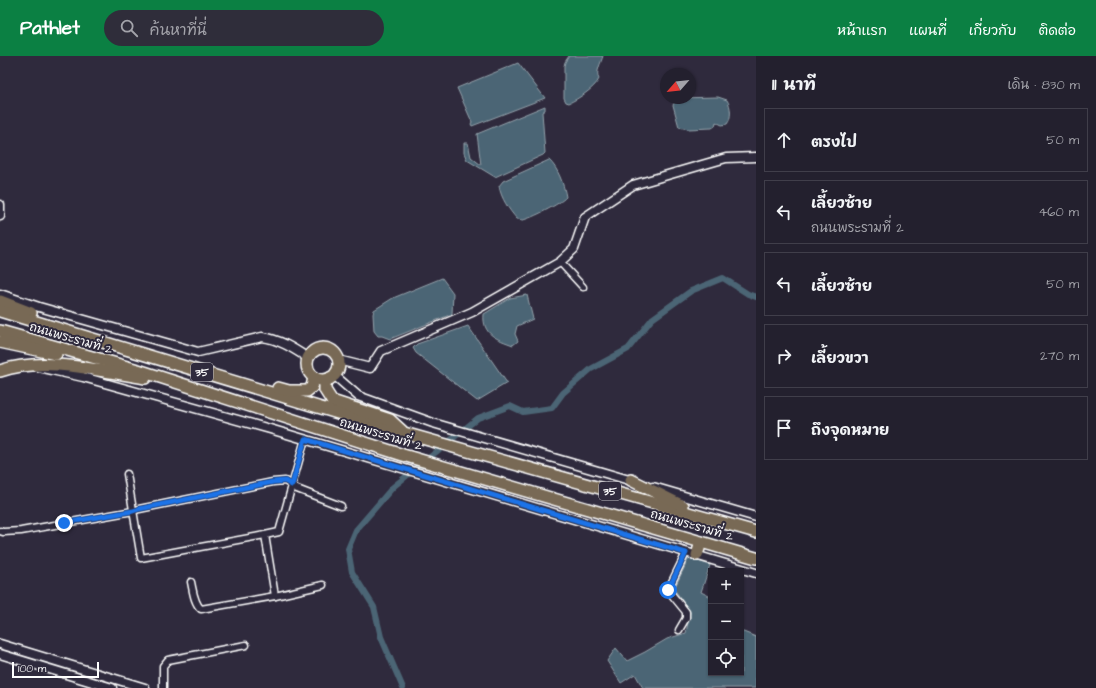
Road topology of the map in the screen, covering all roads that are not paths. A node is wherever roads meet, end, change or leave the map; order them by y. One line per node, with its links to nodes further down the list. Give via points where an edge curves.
1 (756, 157): 4 (main road, via 726,158 633,185 585,216 574,249)
2 (0, 204): 3 (main road)
3 (0, 216)
4 (560, 262): 5 (street); 14 (main road, via 472,312 381,351 370,368)
5 (583, 287)
6 (0, 294): 13 (main road, ถนนพระรามที่ 2 / 35, via 198,352 270,338)
7 (0, 301): 10 (highway)
8 (0, 310): 10 (highway, ถนนพระรามที่ 2 / 35)
9 (0, 332): 16 (highway, ถนนพระรามที่ 2 / 35)
10 (81, 334): 12 (highway, ถนนพระรามที่ 2 / 35)
11 (0, 342): 16 (highway)
12 (143, 354): 16 (highway); 18 (highway, ถนนพระรามที่ 2 / 35)
13 (308, 358): 14 (highway, via 321,348 331,351); 20 (highway, via 308,368)
14 (338, 360): 19 (highway)
15 (32, 365): 17 (highway); 21 (highway, via 60,364); 23 (main road)
16 (138, 370): 21 (highway, ถนนพระรามที่ 2 / 35)
17 (0, 371)
18 (207, 374): 20 (highway, via 241,377 289,391 307,391 312,387); 22 (highway, ถนนพระรามที่ 2 / 35)
19 (332, 376): 20 (highway, via 325,380); 22 (highway, via 325,384 325,390 332,401 390,420); 25 (main road, 35, via 358,396 400,412)
20 (314, 377)
21 (183, 385): 34 (highway, ถนนพระรามที่ 2 / 35, via 402,455)
22 (404, 433): 30 (highway, ถนนพระรามที่ 2 / 35)
23 (305, 439): 26 (street); 35 (main road)
24 (127, 474): 28 (street)
25 (631, 480): 29 (main road, 35); 30 (highway)
26 (292, 485): 27 (street); 28 (street, via 285,481 273,482); 33 (street, via 279,532)
27 (342, 506)
28 (133, 511): 31 (street, via 21,531); 33 (street, via 141,558)
29 (756, 517)
30 (708, 519): 32 (highway, ถนนพระรามที่ 2 / 35)
31 (0, 532)
32 (756, 532)
33 (265, 535): 40 (street)
34 (701, 542): 35 (highway); 36 (highway, ถนนพระรามที่ 2 / 35)
35 (692, 554): 37 (main road); 41 (street, via 668,590 686,612 686,618)
36 (756, 558)
37 (756, 573)
38 (191, 582): 40 (street, via 196,602 201,609)
39 (323, 585): 40 (street)
40 (275, 596)
41 (679, 630)
42 (0, 644): 46 (main road)
43 (246, 645): 47 (street, via 168,660 163,666)
44 (0, 654): 45 (main road)
45 (112, 688)
46 (144, 688)
47 (163, 688)

